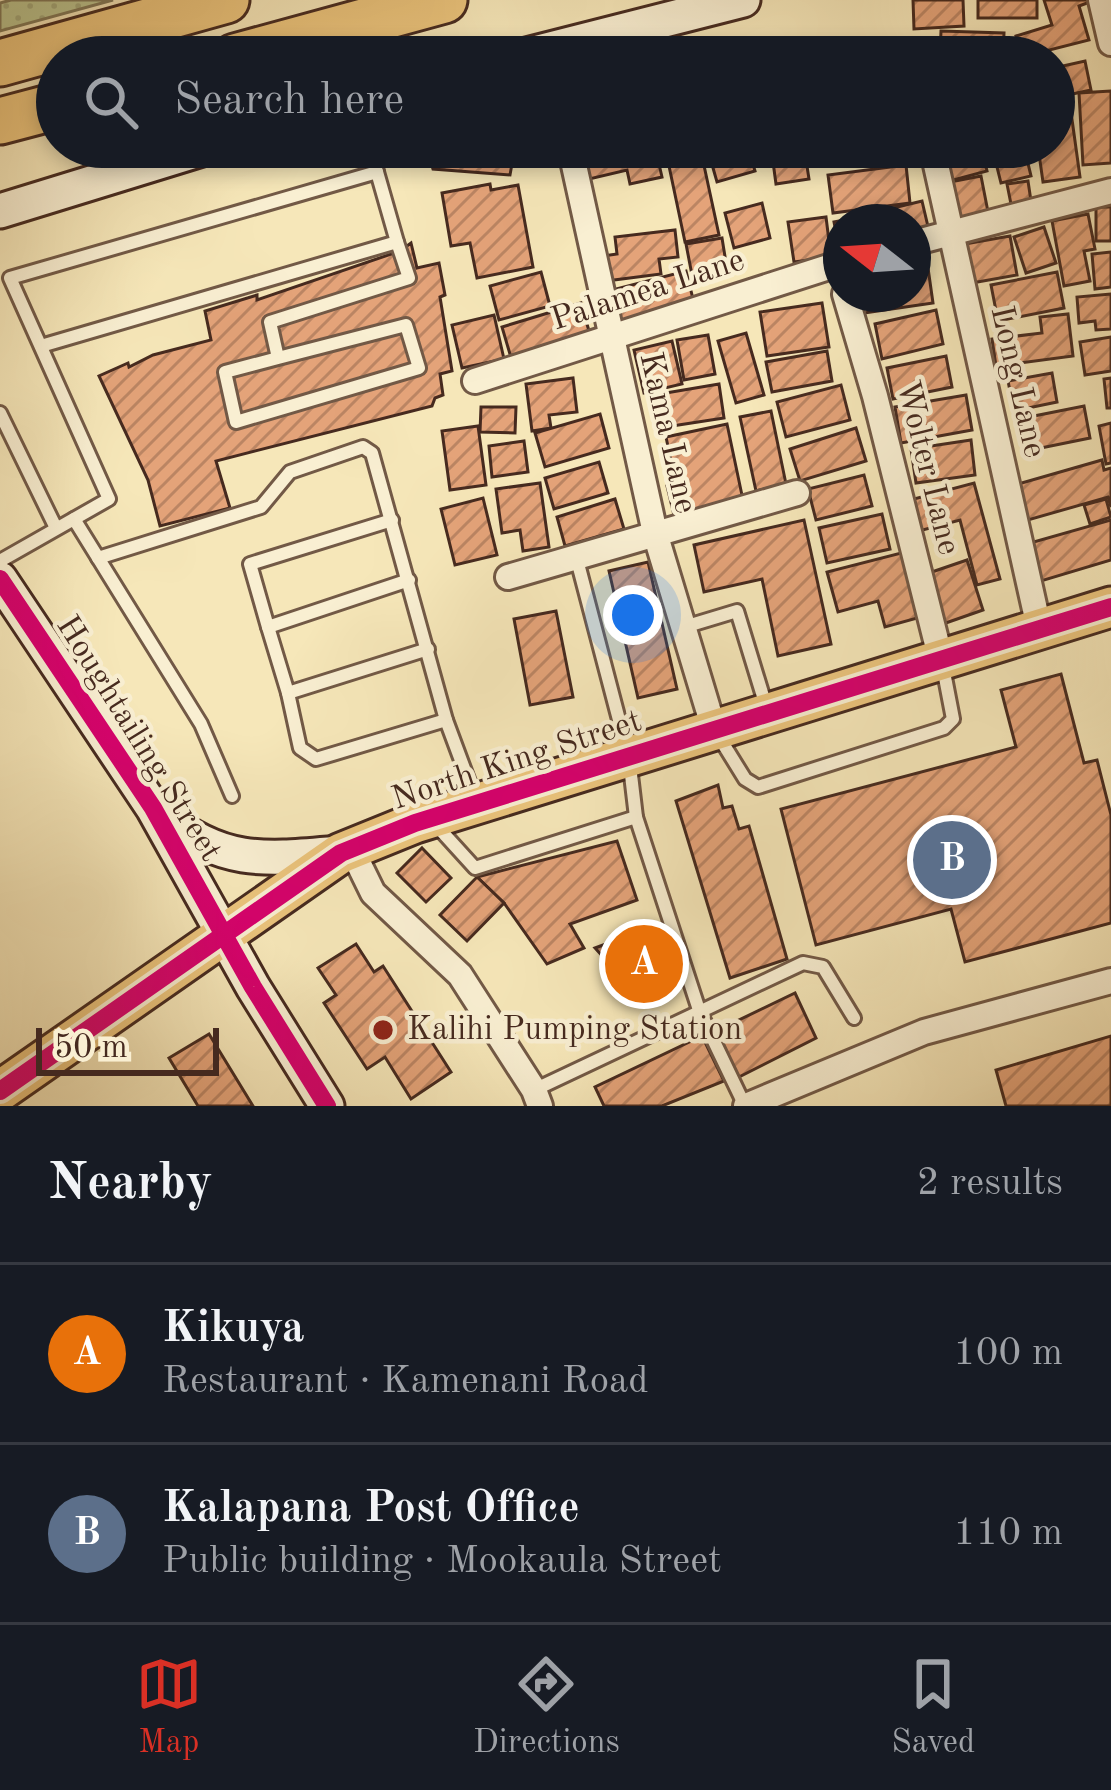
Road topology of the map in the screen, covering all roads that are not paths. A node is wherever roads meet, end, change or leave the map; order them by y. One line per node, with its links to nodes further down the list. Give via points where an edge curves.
1 (226, 0): 5 (highway)
2 (444, 0): 6 (highway)
3 (743, 0): 7 (main road)
4 (1101, 0): 8 (street)
5 (97, 36)
6 (312, 36)
7 (602, 36)
8 (1111, 44)
9 (36, 53): 10 (highway)
10 (0, 63)
11 (36, 112): 12 (highway)
12 (0, 122)
13 (140, 168): 19 (main road)
14 (376, 168): 17 (lane)
15 (575, 168): 26 (street, Kama Lane)
16 (936, 168): 20 (street, Long Lane)
17 (377, 172): 22 (lane); 24 (lane)
18 (1111, 191): 20 (street)
19 (0, 211)
20 (950, 233): 21 (street); 45 (street, Long Lane)
21 (931, 238)
22 (397, 242): 27 (lane); 28 (lane, via 409,278 270,322)
23 (823, 274): 26 (street, Palamea Lane)
24 (5, 279): 27 (lane)
25 (850, 312): 47 (street, Wolter Lane)
26 (612, 338): 29 (street, Palamea Lane); 35 (street, Kama Lane)
27 (40, 346): 32 (lane, via 109,499)
28 (278, 358): 28 (lane, via 225,372 236,422 418,368 406,325)
29 (475, 381)
30 (0, 413): 34 (lane)
31 (797, 493): 35 (street)
32 (74, 519): 34 (lane); 37 (lane)
33 (392, 520): 37 (lane, via 377,463 363,448 290,472 261,507); 41 (lane); 43 (lane, via 250,564)
34 (56, 528): 38 (lane)
35 (655, 533): 36 (street); 44 (street, Kama Lane)
36 (576, 556): 39 (street); 52 (lane)
37 (98, 558): 53 (lane, via 201,724)
38 (0, 561)
39 (508, 577)
40 (0, 579): 55 (main road, Houghtailing Street)
41 (409, 580): 43 (lane); 46 (lane)
42 (1111, 607): 45 (main road, North King Street)
43 (268, 627): 48 (lane)
44 (682, 627): 49 (lane, via 737,611); 51 (street, Kama Lane)
45 (1040, 632): 47 (main road, North King Street)
46 (428, 650): 48 (lane); 50 (lane)
47 (941, 660): 49 (main road, North King Street); 51 (lane, via 954,710 944,728 758,787)
48 (288, 693): 50 (lane, via 300,748 316,759)
49 (768, 712): 51 (main road, North King Street)
50 (446, 720): 54 (lane)
51 (714, 729): 52 (main road, North King Street)
52 (629, 758): 54 (main road, North King Street); 56 (lane)
53 (232, 796)
54 (477, 804): 57 (main road, North King Street)
55 (153, 808): 58 (main road, via 201,844 237,856); 59 (main road, Houghtailing Street)
56 (636, 817): 57 (lane, via 475,868); 61 (lane)
57 (430, 819): 58 (main road, North King Street)
58 (346, 851): 59 (main road, North King Street); 64 (street, via 373,893 460,975)
59 (223, 934): 63 (main road, North King Street); 65 (main road, Houghtailing Street)
60 (1111, 981): 66 (street, via 924,1031)
61 (699, 1010): 62 (lane, via 813,962); 64 (lane); 66 (lane)
62 (854, 1018)
63 (0, 1091)
64 (537, 1098)
65 (327, 1106)
66 (745, 1106)

